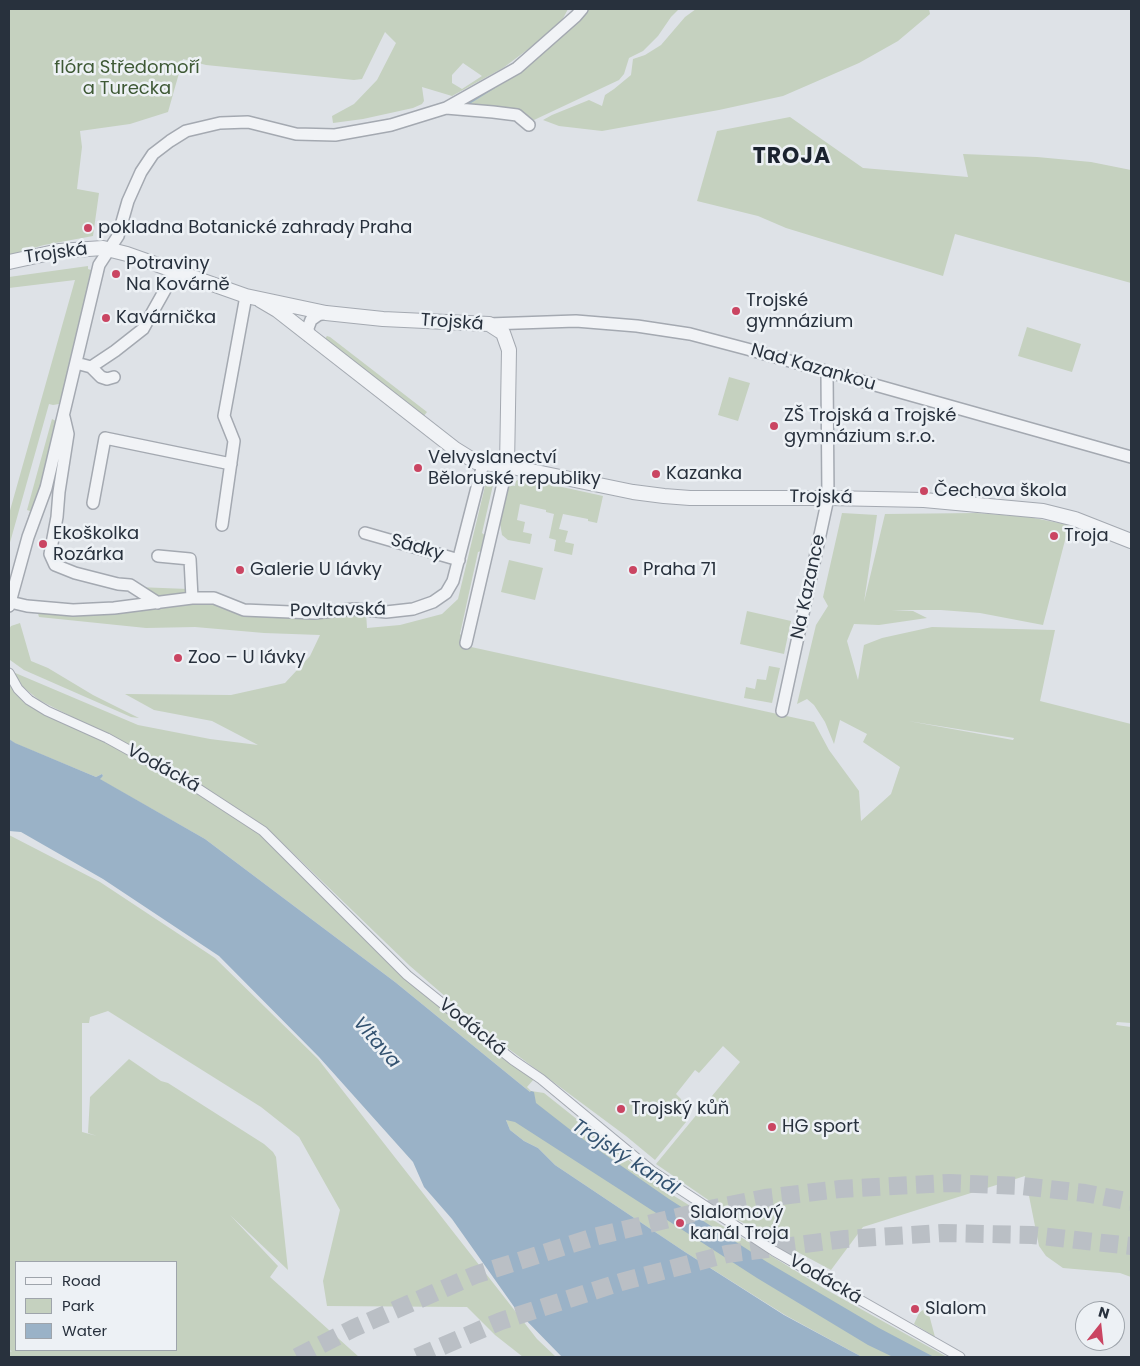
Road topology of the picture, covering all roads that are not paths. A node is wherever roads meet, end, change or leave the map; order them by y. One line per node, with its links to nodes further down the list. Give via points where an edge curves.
1 (582, 9): 2 (street, via 517,68)
2 (446, 108): 3 (street, via 517,116); 4 (street, via 391,125 335,135 296,134 248,122 220,123 186,131 153,154 141,172 128,201 120,232)
3 (529, 125)
4 (110, 250): 5 (street, Trojská, via 59,251); 6 (street, Trojská); 12 (street, via 99,265)
5 (9, 262)
6 (175, 272): 7 (street, Trojská); 13 (street, via 143,329)
7 (246, 296): 8 (street, Trojská); 18 (street, via 224,416 234,441)
8 (260, 300): 9 (street, Trojská); 11 (street, Trojská)
9 (326, 313): 10 (street, Trojská); 11 (street, via 311,320)
10 (489, 324): 14 (street, Nad Kazankou, via 576,320 637,326 690,334); 20 (street, Trojská, via 503,333 509,350)
11 (309, 336): 19 (street, Trojská, via 455,449)
12 (76, 363): 13 (street); 16 (street)
13 (91, 367): 15 (street, via 106,380)
14 (827, 372): 17 (street, Nad Kazankou); 21 (street, Na Kazance)
15 (114, 377)
16 (64, 413): 29 (street, via 68,434 50,554 55,565 75,573 130,585); 30 (street, via 46,488 28,536)
17 (1131, 457)
18 (231, 464): 22 (street, via 105,438); 23 (street)
19 (483, 464): 20 (street, Trojská); 27 (street, Sádky)
20 (507, 466): 21 (street, Trojská, via 664,496); 31 (street)
21 (828, 498): 25 (street, Trojská, via 924,500 1043,511); 33 (street, Na Kazance)
22 (93, 503)
23 (222, 525)
24 (365, 533): 27 (street, Sádky)
25 (1131, 541)
26 (158, 556): 28 (street, via 190,559)
27 (459, 560): 28 (street, Povltavská, via 446,593 413,609 314,613 244,610 214,598)
28 (192, 598): 29 (street, Povltavská)
29 (158, 603): 30 (street, Povltavská, via 73,610)
30 (9, 604)
31 (466, 643)
32 (9, 673): 34 (street, Vodácká, via 29,700 108,738 194,786 263,831 407,974 652,1171 774,1251)
33 (782, 711)
34 (960, 1357)

